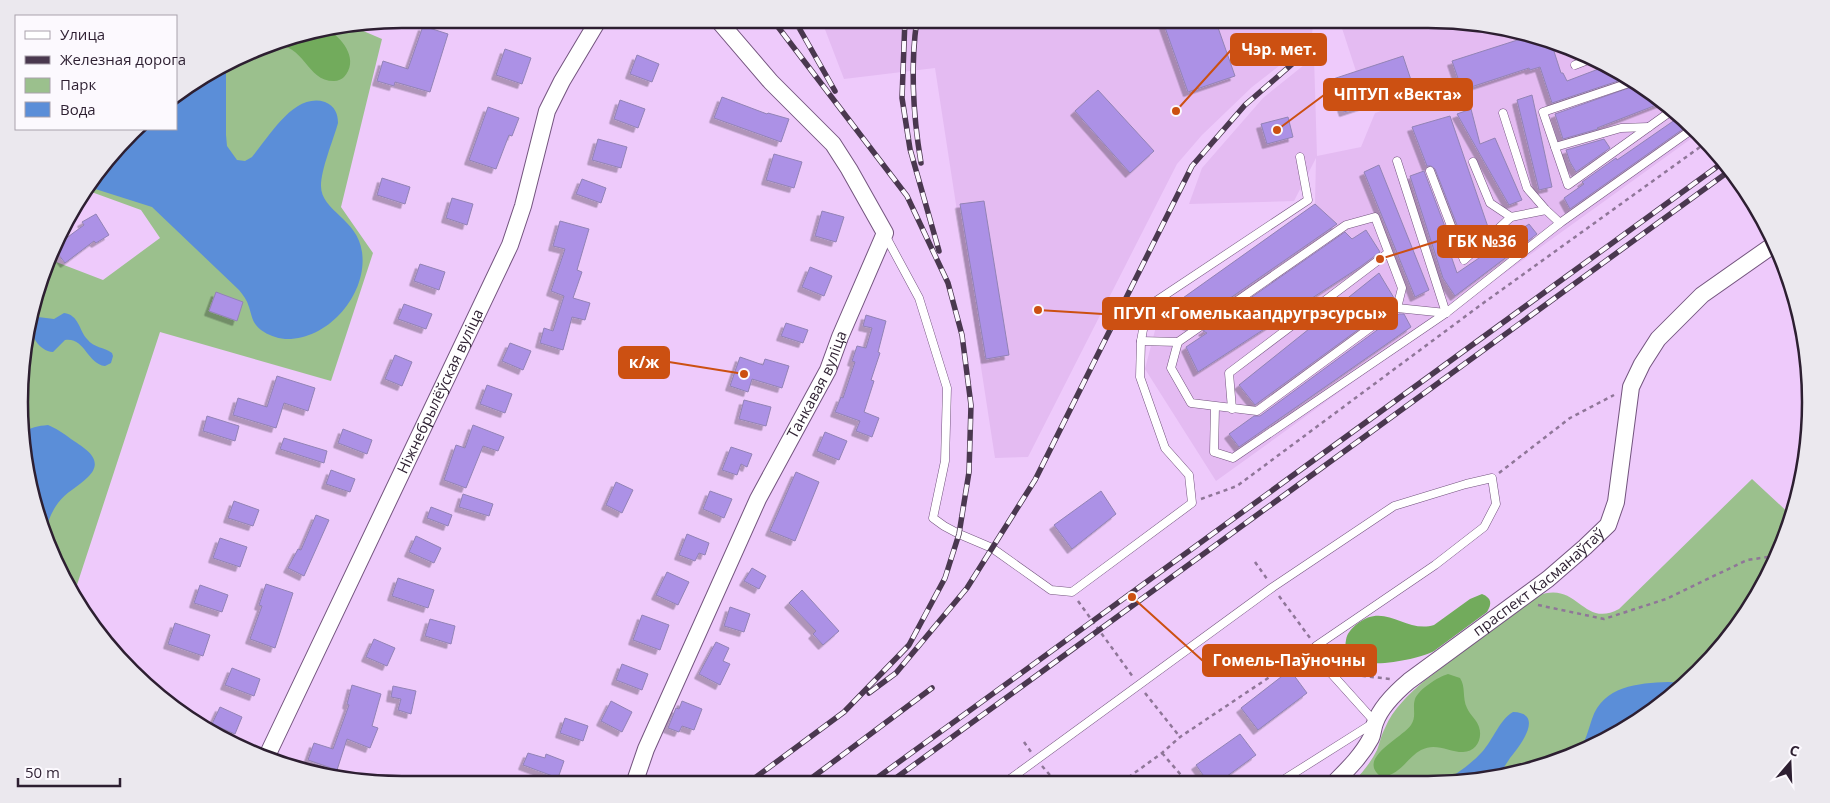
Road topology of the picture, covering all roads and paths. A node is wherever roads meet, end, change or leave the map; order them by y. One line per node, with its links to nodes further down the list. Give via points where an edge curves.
1 (594, 28): 41 (street, Ніжнебрылёўская вуліца, via 547,111 510,245)
2 (725, 28): 19 (street, via 771,82 833,144)
3 (1584, 61): 4 (lane)
4 (1575, 65)
5 (1626, 84): 11 (lane, via 1543,112)
6 (1503, 113): 16 (lane, via 1527,188)
7 (1667, 114): 8 (lane)
8 (1649, 127): 11 (lane, via 1621,128); 11 (lane, via 1568,185)
9 (1688, 132): 18 (lane)
10 (1701, 146): 30 (path, via 1237,486)
11 (1555, 147)
12 (1300, 157): 24 (lane, via 1308,200 1147,307)
13 (1397, 161): 23 (lane)
14 (1473, 162): 17 (lane, via 1490,203)
15 (1430, 171): 17 (lane, via 1464,260)
16 (1546, 210): 17 (lane); 18 (lane)
17 (1511, 217)
18 (1560, 223): 23 (lane)
19 (884, 233): 32 (lane, via 919,298 947,388 945,461 933,518 992,548 1052,590); 43 (street, Танкавая вуліца, via 828,370 758,499)
20 (1769, 248): 26 (street, праспект Касманаўтаў, via 1702,295 1658,339)
21 (1388, 253): 22 (lane, via 1402,288); 25 (lane, via 1375,217 1346,225); 28 (lane, via 1229,372)
22 (1397, 308): 23 (lane); 28 (lane, via 1257,411)
23 (1446, 313): 27 (lane, via 1233,458 1214,452)
24 (1141, 341): 25 (lane); 30 (lane, via 1140,376 1165,448 1189,475)
25 (1178, 342): 27 (lane, via 1170,368 1191,403)
26 (1631, 387): 29 (path, via 1570,418); 33 (street, праспект Касманаўтаў, via 1616,502 1608,524 1548,579)
27 (1215, 407): 28 (lane)
28 (1232, 409)
29 (1492, 478): 35 (lane, via 1496,504 1484,527 1435,565); 38 (lane, via 1394,506 1273,587)
30 (1192, 502): 32 (lane)
31 (1769, 557): 33 (path, via 1747,560 1666,599 1604,619)
32 (1072, 592): 38 (path)
33 (1517, 601): 37 (street, праспект Касманаўтаў)
34 (1294, 617): 35 (path)
35 (1316, 646): 36 (lane); 40 (path)
36 (1330, 672): 37 (path); 39 (lane)
37 (1409, 681): 39 (street, праспект Касманаўтаў, via 1384,706)
38 (1140, 686): 40 (path); 44 (lane)
39 (1375, 722): 47 (lane); 48 (street, праспект Касманаўтаў, via 1371,737 1359,757)
40 (1180, 737): 42 (path)
41 (269, 751)
42 (1162, 754): 45 (path); 46 (path)
43 (637, 776)
44 (1014, 776)
45 (1131, 776)
46 (1181, 776)
47 (1290, 776)
48 (1341, 776)

